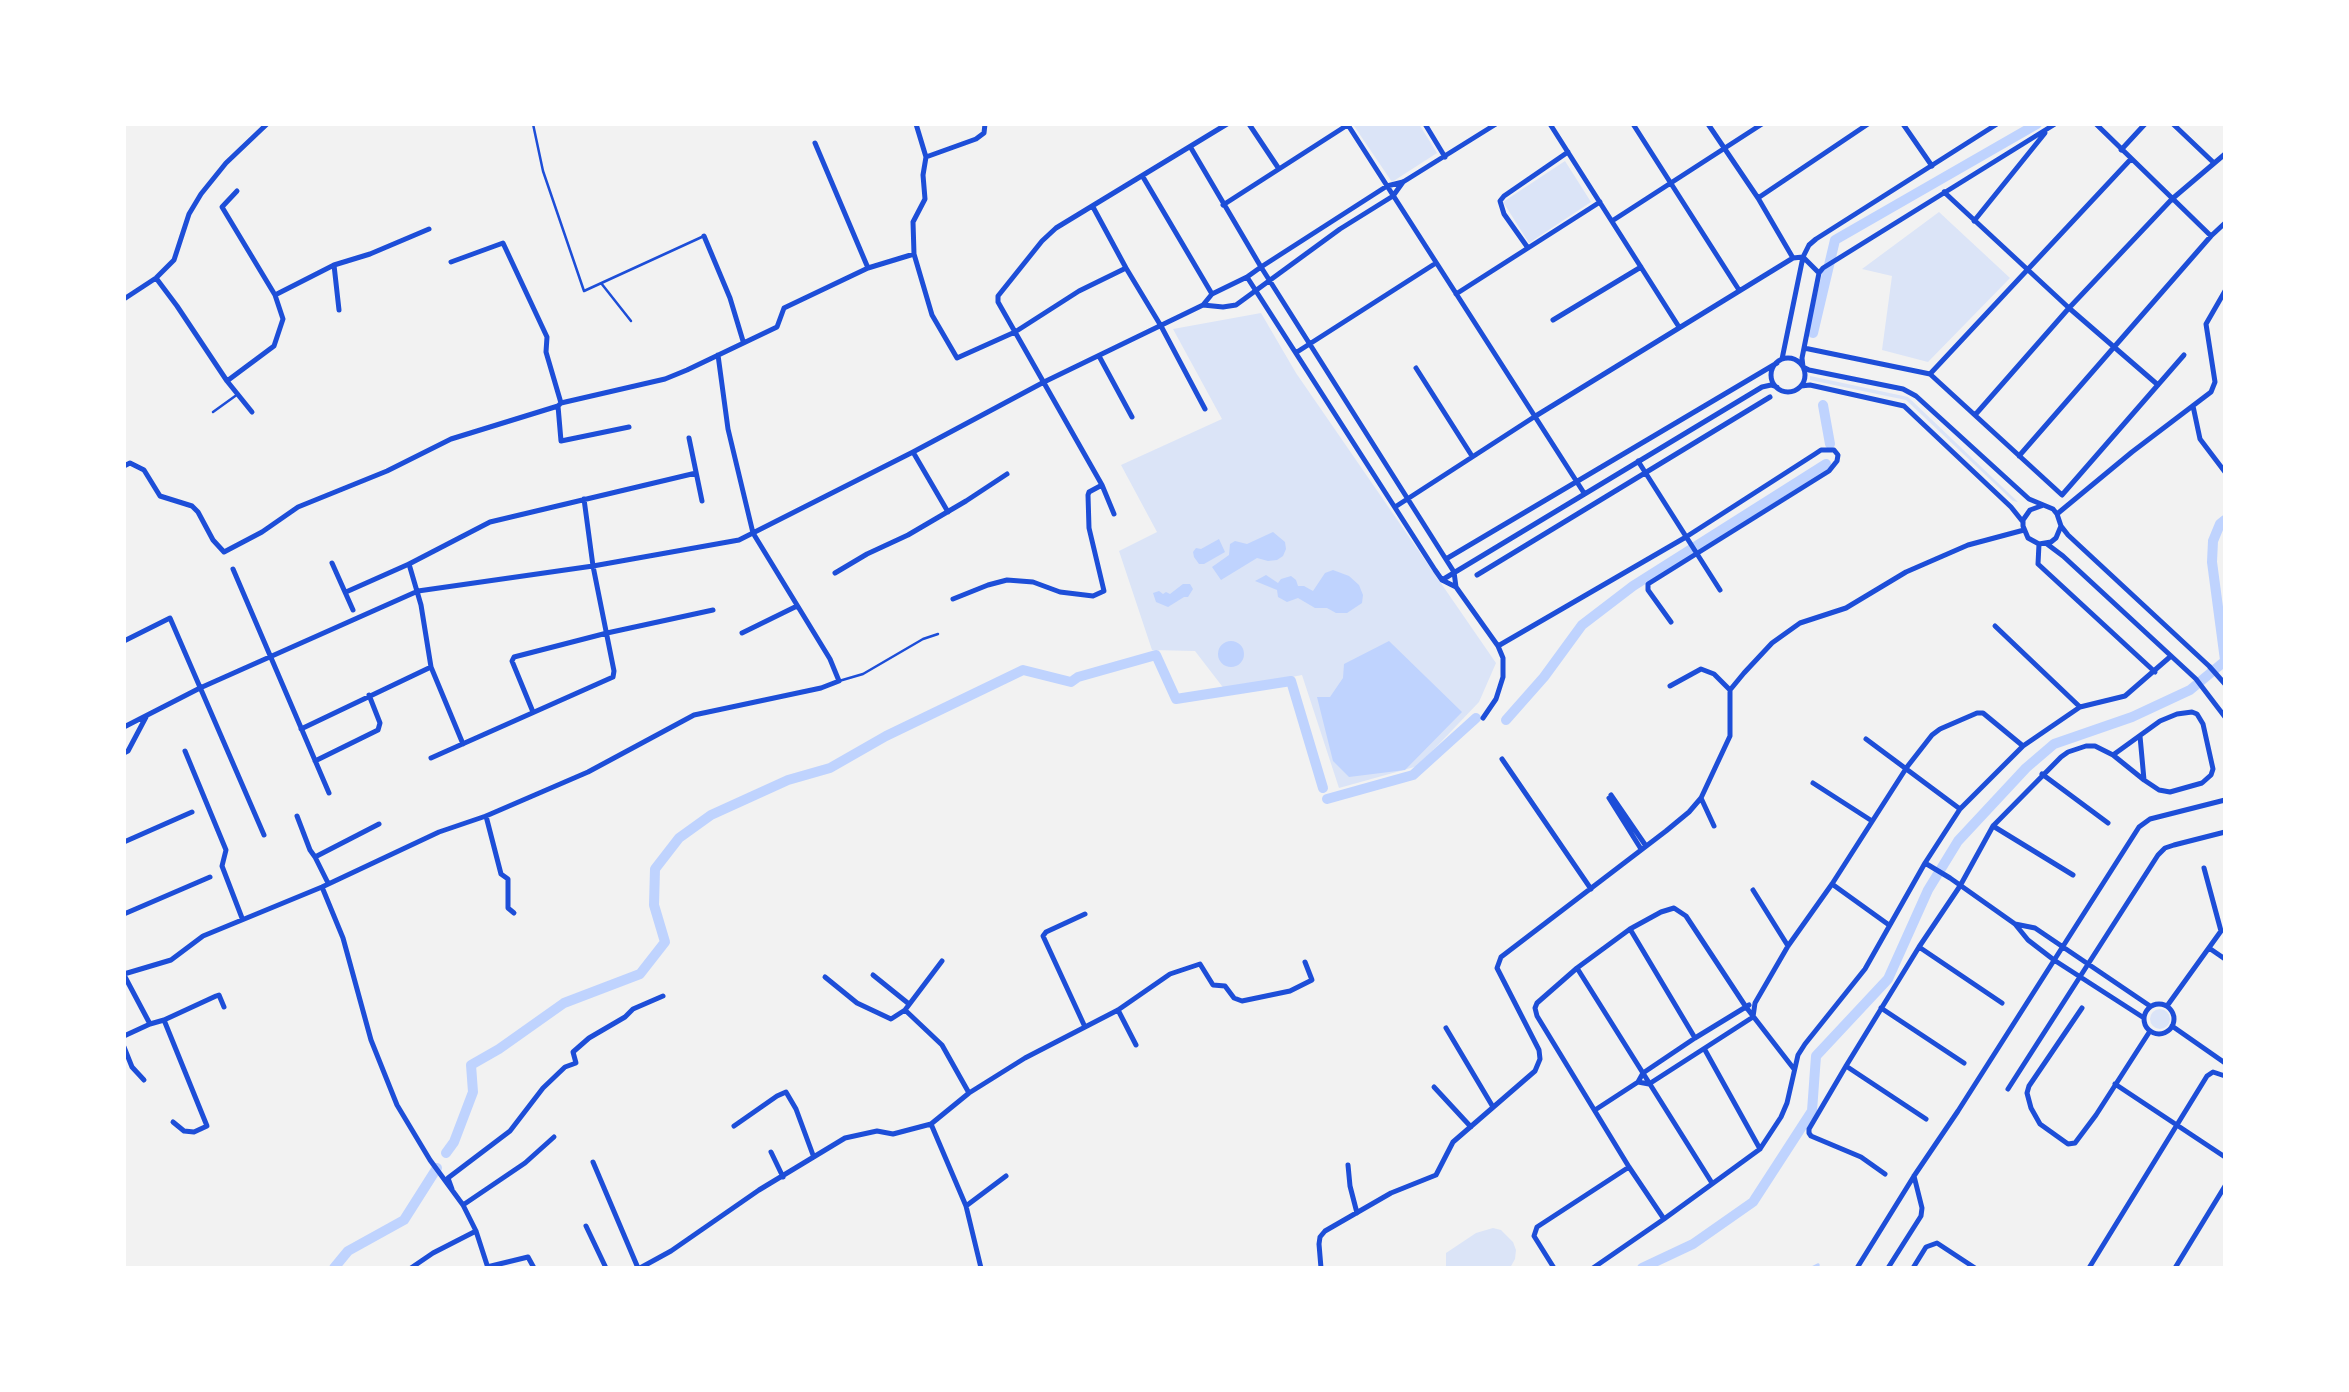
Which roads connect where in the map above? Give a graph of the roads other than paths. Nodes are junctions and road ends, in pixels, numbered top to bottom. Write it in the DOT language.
graph roads {
  1 [pos="267,124"];
  2 [pos="533,124"];
  3 [pos="916,124"];
  4 [pos="985,124"];
  5 [pos="1227,124"];
  6 [pos="1249,124"];
  7 [pos="1425,124"];
  8 [pos="1496,124"];
  9 [pos="1550,124"];
  10 [pos="1633,124"];
  11 [pos="1709,124"];
  12 [pos="1762,124"];
  13 [pos="1868,124"];
  14 [pos="1903,124"];
  15 [pos="1997,124"];
  16 [pos="2054,124"];
  17 [pos="2096,124"];
  18 [pos="2145,124"];
  19 [pos="2172,124"];
  20 [pos="1349,125"];
  21 [pos="2048,129"];
  22 [pos="815,144"];
  23 [pos="1191,148"];
  24 [pos="1724,149"];
  25 [pos="2121,150"];
  26 [pos="1568,152"];
  27 [pos="2225,154"];
  28 [pos="926,157"];
  29 [pos="1445,157"];
  30 [pos="2130,160"];
  31 [pos="2214,163"];
  32 [pos="1931,166"];
  33 [pos="1279,169"];
  34 [pos="1143,177"];
  35 [pos="1403,182"];
  36 [pos="1670,183"];
  37 [pos="1387,186"];
  38 [pos="237,191"];
  39 [pos="1944,192"];
  40 [pos="1393,195"];
  41 [pos="1758,198"];
  42 [pos="2172,199"];
  43 [pos="1600,202"];
  44 [pos="1223,205"];
  45 [pos="1093,206"];
  46 [pos="1612,221"];
  47 [pos="1974,221"];
  48 [pos="2225,223"];
  49 [pos="429,229"];
  50 [pos="704,236"];
  51 [pos="2211,236"];
  52 [pos="1528,248"];
  53 [pos="914,254"];
  54 [pos="1802,257"];
  55 [pos="1793,258"];
  56 [pos="451,262"];
  57 [pos="1436,262"];
  58 [pos="334,265"];
  59 [pos="1261,267"];
  60 [pos="1641,267"];
  61 [pos="868,268"];
  62 [pos="1126,268"];
  63 [pos="2026,269"];
  64 [pos="1819,273"];
  65 [pos="1247,277"];
  66 [pos="156,278"];
  67 [pos="1270,280"];
  68 [pos="601,283"];
  69 [pos="1739,290"];
  70 [pos="1257,291"];
  71 [pos="2225,291"];
  72 [pos="1212,294"];
  73 [pos="1456,294"];
  74 [pos="275,295"];
  75 [pos="124,299"];
  76 [pos="1203,305"];
  77 [pos="2068,308"];
  78 [pos="339,310"];
  79 [pos="1553,320"];
  80 [pos="631,321"];
  81 [pos="1161,326"];
  82 [pos="1679,327"];
  83 [pos="1015,332"];
  84 [pos="743,341"];
  85 [pos="1310,344"];
  86 [pos="1804,348"];
  87 [pos="2115,349"];
  88 [pos="1297,352"];
  89 [pos="718,355"];
  90 [pos="2183,355"];
  91 [pos="1099,356"];
  92 [pos="1780,361"];
  93 [pos="1803,367"];
  94 [pos="1416,368"];
  95 [pos="1930,374"];
  96 [pos="227,381"];
  97 [pos="1044,383"];
  98 [pos="2158,384"];
  99 [pos="1801,386"];
  100 [pos="1777,387"];
  101 [pos="238,394"];
  102 [pos="1770,397"];
  103 [pos="559,405"];
  104 [pos="2193,406"];
  105 [pos="1205,409"];
  106 [pos="252,411"];
  107 [pos="212,412"];
  108 [pos="1975,415"];
  109 [pos="1534,416"];
  110 [pos="1132,417"];
  111 [pos="629,427"];
  112 [pos="689,438"];
  113 [pos="913,452"];
  114 [pos="1472,456"];
  115 [pos="2019,456"];
  116 [pos="1638,461"];
  117 [pos="124,466"];
  118 [pos="2225,472"];
  119 [pos="696,473"];
  120 [pos="1007,474"];
  121 [pos="1646,474"];
  122 [pos="1576,480"];
  123 [pos="1101,485"];
  124 [pos="1584,493"];
  125 [pos="1407,498"];
  126 [pos="584,499"];
  127 [pos="702,501"];
  128 [pos="2041,506"];
  129 [pos="1395,507"];
  130 [pos="948,512"];
  131 [pos="1114,514"];
  132 [pos="2057,514"];
  133 [pos="2023,522"];
  134 [pos="2061,526"];
  135 [pos="2024,530"];
  136 [pos="752,533"];
  137 [pos="1688,539"];
  138 [pos="2039,544"];
  139 [pos="2046,544"];
  140 [pos="1697,552"];
  141 [pos="1446,559"];
  142 [pos="332,563"];
  143 [pos="409,564"];
  144 [pos="593,566"];
  145 [pos="233,569"];
  146 [pos="1454,572"];
  147 [pos="835,573"];
  148 [pos="1477,575"];
  149 [pos="1442,580"];
  150 [pos="1455,587"];
  151 [pos="1720,590"];
  152 [pos="418,591"];
  153 [pos="346,592"];
  154 [pos="953,599"];
  155 [pos="797,606"];
  156 [pos="354,610"];
  157 [pos="713,610"];
  158 [pos="1671,622"];
  159 [pos="1995,626"];
  160 [pos="607,633"];
  161 [pos="742,633"];
  162 [pos="938,634"];
  163 [pos="124,641"];
  164 [pos="1498,646"];
  165 [pos="2171,656"];
  166 [pos="271,657"];
  167 [pos="431,667"];
  168 [pos="2155,672"];
  169 [pos="839,681"];
  170 [pos="2225,684"];
  171 [pos="1670,686"];
  172 [pos="200,688"];
  173 [pos="1730,690"];
  174 [pos="369,695"];
  175 [pos="2080,707"];
  176 [pos="533,712"];
  177 [pos="146,717"];
  178 [pos="2225,717"];
  179 [pos="1483,718"];
  180 [pos="124,727"];
  181 [pos="301,729"];
  182 [pos="2140,736"];
  183 [pos="1866,739"];
  184 [pos="463,744"];
  185 [pos="2024,746"];
  186 [pos="185,751"];
  187 [pos="124,753"];
  188 [pos="2113,755"];
  189 [pos="431,758"];
  190 [pos="1502,758"];
  191 [pos="315,761"];
  192 [pos="1907,767"];
  193 [pos="2042,774"];
  194 [pos="2144,780"];
  195 [pos="1813,783"];
  196 [pos="329,793"];
  197 [pos="1610,796"];
  198 [pos="1701,798"];
  199 [pos="2225,800"];
  200 [pos="1960,809"];
  201 [pos="192,812"];
  202 [pos="297,816"];
  203 [pos="486,816"];
  204 [pos="1872,821"];
  205 [pos="2108,823"];
  206 [pos="379,824"];
  207 [pos="1714,826"];
  208 [pos="1993,826"];
  209 [pos="2225,832"];
  210 [pos="264,835"];
  211 [pos="124,842"];
  212 [pos="1644,848"];
  213 [pos="315,857"];
  214 [pos="1928,865"];
  215 [pos="2204,868"];
  216 [pos="2073,875"];
  217 [pos="211,877"];
  218 [pos="1832,884"];
  219 [pos="325,885"];
  220 [pos="1960,886"];
  221 [pos="1591,889"];
  222 [pos="1753,890"];
  223 [pos="125,913"];
  224 [pos="514,914"];
  225 [pos="1085,914"];
  226 [pos="242,918"];
  227 [pos="2015,924"];
  228 [pos="1889,925"];
  229 [pos="1630,929"];
  230 [pos="2223,930"];
  231 [pos="1788,946"];
  232 [pos="2063,946"];
  233 [pos="1919,947"];
  234 [pos="2208,948"];
  235 [pos="2225,959"];
  236 [pos="2054,960"];
  237 [pos="942,961"];
  238 [pos="1304,962"];
  239 [pos="2088,962"];
  240 [pos="1577,968"];
  241 [pos="124,975"];
  242 [pos="873,975"];
  243 [pos="825,977"];
  244 [pos="2080,977"];
  245 [pos="663,996"];
  246 [pos="1755,1003"];
  247 [pos="2002,1003"];
  248 [pos="2150,1006"];
  249 [pos="2167,1006"];
  250 [pos="223,1007"];
  251 [pos="907,1007"];
  252 [pos="1746,1007"];
  253 [pos="2082,1007"];
  254 [pos="1881,1008"];
  255 [pos="1118,1010"];
  256 [pos="1753,1017"];
  257 [pos="2144,1018"];
  258 [pos="164,1020"];
  259 [pos="150,1024"];
  260 [pos="2172,1026"];
  261 [pos="1085,1027"];
  262 [pos="1446,1028"];
  263 [pos="2150,1031"];
  264 [pos="124,1036"];
  265 [pos="1695,1038"];
  266 [pos="1136,1045"];
  267 [pos="124,1047"];
  268 [pos="1704,1050"];
  269 [pos="1964,1063"];
  270 [pos="2225,1063"];
  271 [pos="1846,1066"];
  272 [pos="1794,1069"];
  273 [pos="1643,1073"];
  274 [pos="2225,1076"];
  275 [pos="144,1080"];
  276 [pos="1639,1082"];
  277 [pos="1649,1084"];
  278 [pos="2115,1084"];
  279 [pos="1434,1087"];
  280 [pos="2008,1089"];
  281 [pos="968,1093"];
  282 [pos="1493,1107"];
  283 [pos="1595,1110"];
  284 [pos="1926,1119"];
  285 [pos="173,1122"];
  286 [pos="931,1124"];
  287 [pos="2177,1124"];
  288 [pos="734,1126"];
  289 [pos="1471,1126"];
  290 [pos="554,1137"];
  291 [pos="1760,1149"];
  292 [pos="771,1152"];
  293 [pos="813,1155"];
  294 [pos="2225,1157"];
  295 [pos="593,1162"];
  296 [pos="1348,1165"];
  297 [pos="1629,1167"];
  298 [pos="1885,1174"];
  299 [pos="1006,1176"];
  300 [pos="1914,1176"];
  301 [pos="783,1177"];
  302 [pos="1712,1183"];
  303 [pos="2225,1186"];
  304 [pos="455,1195"];
  305 [pos="463,1205"];
  306 [pos="966,1206"];
  307 [pos="1357,1213"];
  308 [pos="1664,1219"];
  309 [pos="586,1226"];
  310 [pos="476,1231"];
  311 [pos="487,1267"];
  312 [pos="411,1268"];
  313 [pos="534,1268"];
  314 [pos="606,1268"];
  315 [pos="639,1268"];
  316 [pos="981,1268"];
  317 [pos="1321,1268"];
  318 [pos="1554,1268"];
  319 [pos="1593,1268"];
  320 [pos="1857,1268"];
  321 [pos="1888,1268"];
  322 [pos="1913,1268"];
  323 [pos="1975,1268"];
  324 [pos="2089,1268"];
  325 [pos="2175,1268"];
  1 -- 66 [label="street"];
  2 -- 68 [label="lane"];
  3 -- 28 [label="street"];
  4 -- 28 [label="street"];
  5 -- 23 [label="street"];
  6 -- 33 [label="street"];
  7 -- 29 [label="street"];
  8 -- 29 [label="street"];
  9 -- 26 [label="street"];
  10 -- 36 [label="street"];
  11 -- 24 [label="street"];
  12 -- 24 [label="street"];
  13 -- 41 [label="street"];
  14 -- 32 [label="street"];
  15 -- 32 [label="street"];
  16 -- 21 [label="street"];
  17 -- 25 [label="street"];
  18 -- 25 [label="street"];
  19 -- 31 [label="street"];
  20 -- 33 [label="street"];
  20 -- 37 [label="street"];
  21 -- 39 [label="street"];
  21 -- 47 [label="street"];
  22 -- 61 [label="street"];
  23 -- 34 [label="street"];
  23 -- 44 [label="street"];
  24 -- 36 [label="street"];
  24 -- 41 [label="street"];
  25 -- 30 [label="street"];
  26 -- 43 [label="street"];
  26 -- 52 [label="street"];
  27 -- 31 [label="street"];
  28 -- 53 [label="street"];
  29 -- 35 [label="street"];
  30 -- 42 [label="street"];
  30 -- 63 [label="street"];
  31 -- 42 [label="street"];
  32 -- 54 [label="street"];
  33 -- 44 [label="street"];
  34 -- 45 [label="street"];
  34 -- 72 [label="street"];
  35 -- 37 [label="street"];
  35 -- 40 [label="street"];
  36 -- 46 [label="street"];
  36 -- 69 [label="street"];
  37 -- 40 [label="street"];
  37 -- 59 [label="street"];
  38 -- 74 [label="street"];
  39 -- 47 [label="street"];
  39 -- 64 [label="street"];
  40 -- 57 [label="street"];
  40 -- 67 [label="street"];
  41 -- 55 [label="street"];
  42 -- 51 [label="street"];
  42 -- 77 [label="street"];
  43 -- 46 [label="street"];
  43 -- 52 [label="street"];
  44 -- 59 [label="street"];
  45 -- 62 [label="street"];
  45 -- 83 [label="street"];
  46 -- 60 [label="street"];
  47 -- 63 [label="street"];
  48 -- 51 [label="street"];
  49 -- 58 [label="street"];
  50 -- 68 [label="lane"];
  50 -- 84 [label="street"];
  51 -- 87 [label="street"];
  52 -- 73 [label="street"];
  53 -- 61 [label="street"];
  53 -- 83 [label="street"];
  54 -- 55 [label="street"];
  54 -- 64 [label="street"];
  54 -- 92 [label="street"];
  55 -- 69 [label="street"];
  56 -- 103 [label="street"];
  57 -- 73 [label="street"];
  57 -- 85 [label="street"];
  58 -- 74 [label="street"];
  58 -- 78 [label="street"];
  59 -- 65 [label="street"];
  59 -- 67 [label="street"];
  60 -- 79 [label="street"];
  60 -- 82 [label="street"];
  61 -- 84 [label="street"];
  62 -- 81 [label="street"];
  62 -- 83 [label="street"];
  63 -- 77 [label="street"];
  63 -- 95 [label="street"];
  64 -- 86 [label="street"];
  65 -- 70 [label="street"];
  65 -- 72 [label="street"];
  66 -- 75 [label="street"];
  66 -- 96 [label="street"];
  67 -- 70 [label="street"];
  67 -- 85 [label="street"];
  68 -- 80 [label="lane"];
  69 -- 82 [label="street"];
  70 -- 76 [label="street"];
  70 -- 88 [label="street"];
  71 -- 104 [label="street"];
  72 -- 76 [label="street"];
  73 -- 109 [label="street"];
  74 -- 96 [label="street"];
  76 -- 81 [label="street"];
  77 -- 87 [label="street"];
  77 -- 108 [label="street"];
  81 -- 91 [label="street"];
  81 -- 105 [label="street"];
  82 -- 109 [label="street"];
  83 -- 97 [label="street"];
  84 -- 89 [label="street"];
  85 -- 88 [label="street"];
  85 -- 125 [label="street"];
  86 -- 93 [label="street"];
  86 -- 95 [label="street"];
  87 -- 98 [label="street"];
  87 -- 115 [label="street"];
  88 -- 129 [label="street"];
  89 -- 103 [label="street"];
  89 -- 136 [label="street"];
  90 -- 98 [label="street"];
  91 -- 97 [label="street"];
  91 -- 110 [label="street"];
  92 -- 93 [label="street"];
  92 -- 100 [label="street"];
  92 -- 122 [label="street"];
  93 -- 99 [label="street"];
  93 -- 128 [label="street"];
  94 -- 114 [label="street"];
  95 -- 108 [label="street"];
  96 -- 101 [label="street"];
  97 -- 113 [label="street"];
  97 -- 123 [label="street"];
  98 -- 115 [label="street"];
  99 -- 100 [label="street"];
  99 -- 133 [label="street"];
  100 -- 116 [label="street"];
  101 -- 106 [label="street"];
  101 -- 107 [label="lane"];
  102 -- 121 [label="street"];
  103 -- 111 [label="street"];
  103 -- 117 [label="street"];
  104 -- 118 [label="street"];
  104 -- 132 [label="street"];
  108 -- 115 [label="street"];
  109 -- 114 [label="street"];
  109 -- 122 [label="street"];
  112 -- 119 [label="street"];
  113 -- 130 [label="street"];
  113 -- 136 [label="street"];
  114 -- 125 [label="street"];
  116 -- 121 [label="street"];
  116 -- 124 [label="street"];
  119 -- 126 [label="street"];
  119 -- 127 [label="street"];
  120 -- 130 [label="street"];
  121 -- 137 [label="street"];
  121 -- 148 [label="street"];
  122 -- 124 [label="street"];
  122 -- 141 [label="street"];
  123 -- 131 [label="street"];
  123 -- 154 [label="street"];
  124 -- 146 [label="street"];
  125 -- 129 [label="street"];
  125 -- 141 [label="street"];
  126 -- 143 [label="street"];
  126 -- 144 [label="street"];
  128 -- 132 [label="street"];
  128 -- 133 [label="street"];
  129 -- 149 [label="street"];
  130 -- 147 [label="street"];
  132 -- 134 [label="street"];
  133 -- 135 [label="street"];
  134 -- 139 [label="street"];
  134 -- 170 [label="street"];
  135 -- 138 [label="street"];
  135 -- 173 [label="street"];
  136 -- 144 [label="street"];
  136 -- 155 [label="street"];
  137 -- 140 [label="street"];
  137 -- 140 [label="street"];
  137 -- 164 [label="street"];
  138 -- 139 [label="street"];
  138 -- 168 [label="street"];
  139 -- 165 [label="street"];
  140 -- 151 [label="street"];
  140 -- 158 [label="street"];
  141 -- 146 [label="street"];
  142 -- 153 [label="street"];
  143 -- 152 [label="street"];
  143 -- 153 [label="street"];
  144 -- 152 [label="street"];
  144 -- 160 [label="street"];
  145 -- 166 [label="street"];
  146 -- 149 [label="street"];
  146 -- 150 [label="street"];
  149 -- 150 [label="street"];
  150 -- 164 [label="street"];
  152 -- 166 [label="street"];
  152 -- 167 [label="street"];
  153 -- 156 [label="street"];
  155 -- 161 [label="street"];
  155 -- 169 [label="street"];
  157 -- 160 [label="street"];
  159 -- 175 [label="street"];
  160 -- 176 [label="street"];
  160 -- 176 [label="street"];
  162 -- 169 [label="lane"];
  163 -- 172 [label="street"];
  164 -- 179 [label="street"];
  165 -- 168 [label="street"];
  165 -- 178 [label="street"];
  166 -- 172 [label="street"];
  166 -- 181 [label="street"];
  167 -- 174 [label="street"];
  167 -- 184 [label="street"];
  168 -- 175 [label="street"];
  169 -- 203 [label="street"];
  171 -- 173 [label="street"];
  172 -- 177 [label="street"];
  172 -- 210 [label="street"];
  173 -- 198 [label="street"];
  174 -- 181 [label="street"];
  174 -- 191 [label="street"];
  175 -- 185 [label="street"];
  176 -- 184 [label="street"];
  177 -- 180 [label="street"];
  177 -- 187 [label="street"];
  181 -- 191 [label="street"];
  182 -- 188 [label="street"];
  182 -- 194 [label="street"];
  182 -- 194 [label="street"];
  183 -- 192 [label="street"];
  184 -- 189 [label="street"];
  185 -- 192 [label="street"];
  185 -- 200 [label="street"];
  186 -- 226 [label="street"];
  188 -- 193 [label="street"];
  188 -- 194 [label="street"];
  190 -- 221 [label="street"];
  191 -- 196 [label="street"];
  192 -- 200 [label="street"];
  192 -- 204 [label="street"];
  193 -- 205 [label="street"];
  193 -- 208 [label="street"];
  195 -- 204 [label="street"];
  197 -- 212 [label="street"];
  198 -- 207 [label="street"];
  198 -- 212 [label="street"];
  199 -- 232 [label="street"];
  200 -- 214 [label="street"];
  201 -- 211 [label="street"];
  202 -- 213 [label="street"];
  203 -- 219 [label="street"];
  203 -- 224 [label="street"];
  204 -- 218 [label="street"];
  206 -- 213 [label="street"];
  208 -- 216 [label="street"];
  208 -- 220 [label="street"];
  209 -- 239 [label="street"];
  212 -- 221 [label="street"];
  213 -- 219 [label="street"];
  214 -- 220 [label="street"];
  214 -- 228 [label="street"];
  215 -- 230 [label="street"];
  217 -- 223 [label="street"];
  218 -- 228 [label="street"];
  218 -- 231 [label="street"];
  219 -- 226 [label="street"];
  219 -- 304 [label="street"];
  220 -- 227 [label="street"];
  220 -- 233 [label="street"];
  221 -- 282 [label="street"];
  222 -- 231 [label="street"];
  225 -- 261 [label="street"];
  226 -- 241 [label="street"];
  227 -- 232 [label="street"];
  227 -- 236 [label="street"];
  228 -- 272 [label="street"];
  229 -- 240 [label="street"];
  229 -- 252 [label="street"];
  229 -- 265 [label="street"];
  230 -- 234 [label="street"];
  231 -- 246 [label="street"];
  232 -- 236 [label="street"];
  232 -- 239 [label="street"];
  233 -- 247 [label="street"];
  233 -- 254 [label="street"];
  234 -- 235 [label="street"];
  234 -- 249 [label="street"];
  236 -- 244 [label="street"];
  236 -- 300 [label="street"];
  237 -- 251 [label="street"];
  238 -- 255 [label="street"];
  239 -- 244 [label="street"];
  239 -- 248 [label="street"];
  240 -- 273 [label="street"];
  240 -- 283 [label="street"];
  241 -- 259 [label="street"];
  242 -- 251 [label="street"];
  243 -- 251 [label="street"];
  244 -- 257 [label="street"];
  244 -- 280 [label="street"];
  245 -- 304 [label="street"];
  246 -- 252 [label="street"];
  246 -- 256 [label="street"];
  248 -- 249 [label="street"];
  248 -- 257 [label="street"];
  249 -- 260 [label="street"];
  250 -- 258 [label="street"];
  251 -- 281 [label="street"];
  252 -- 256 [label="street"];
  252 -- 265 [label="street"];
  253 -- 278 [label="street"];
  254 -- 269 [label="street"];
  254 -- 271 [label="street"];
  255 -- 261 [label="street"];
  255 -- 266 [label="street"];
  256 -- 268 [label="street"];
  256 -- 272 [label="street"];
  257 -- 263 [label="street"];
  258 -- 259 [label="street"];
  258 -- 285 [label="street"];
  259 -- 264 [label="street"];
  260 -- 263 [label="street"];
  260 -- 270 [label="street"];
  261 -- 281 [label="street"];
  262 -- 282 [label="street"];
  263 -- 278 [label="street"];
  265 -- 273 [label="street"];
  267 -- 275 [label="street"];
  268 -- 277 [label="street"];
  268 -- 291 [label="street"];
  271 -- 284 [label="street"];
  271 -- 298 [label="street"];
  272 -- 291 [label="street"];
  273 -- 276 [label="street"];
  273 -- 277 [label="street"];
  274 -- 287 [label="street"];
  276 -- 277 [label="street"];
  276 -- 283 [label="street"];
  277 -- 302 [label="street"];
  278 -- 287 [label="street"];
  279 -- 289 [label="street"];
  281 -- 286 [label="street"];
  282 -- 289 [label="street"];
  283 -- 297 [label="street"];
  286 -- 293 [label="street"];
  286 -- 306 [label="street"];
  287 -- 294 [label="street"];
  287 -- 324 [label="street"];
  288 -- 293 [label="street"];
  289 -- 307 [label="street"];
  290 -- 305 [label="street"];
  291 -- 302 [label="street"];
  292 -- 301 [label="street"];
  293 -- 301 [label="street"];
  295 -- 315 [label="street"];
  296 -- 307 [label="street"];
  297 -- 308 [label="street"];
  297 -- 318 [label="street"];
  299 -- 306 [label="street"];
  300 -- 320 [label="street"];
  300 -- 321 [label="street"];
  301 -- 315 [label="street"];
  302 -- 308 [label="street"];
  303 -- 325 [label="street"];
  304 -- 305 [label="street"];
  305 -- 310 [label="street"];
  306 -- 316 [label="street"];
  307 -- 317 [label="street"];
  308 -- 319 [label="street"];
  309 -- 314 [label="street"];
  310 -- 311 [label="street"];
  310 -- 312 [label="street"];
  311 -- 313 [label="street"];
  322 -- 323 [label="street"];
}
